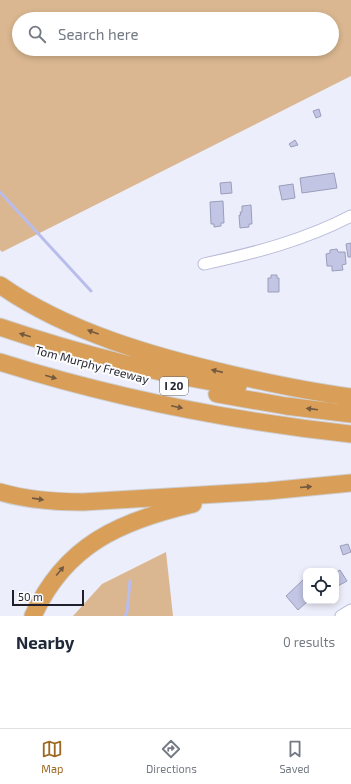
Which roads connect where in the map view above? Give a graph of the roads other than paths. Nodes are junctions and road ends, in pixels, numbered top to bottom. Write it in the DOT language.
graph roads {
  1 [pos="351,216"];
  2 [pos="204,264"];
  3 [pos="0,285"];
  4 [pos="0,328"];
  5 [pos="0,340"];
  6 [pos="0,362"];
  7 [pos="351,398"];
  8 [pos="351,401"];
  9 [pos="351,414"];
  10 [pos="351,434"];
  11 [pos="351,483"];
  12 [pos="268,490"];
  13 [pos="0,492"];
  14 [pos="351,610"];
  15 [pos="33,616"];
  16 [pos="341,616"];
  1 -- 2 [label="street"];
  7 -- 3 [label="highway, one-way"];
  8 -- 4 [label="highway, one-way"];
  9 -- 5 [label="highway, Tom Murphy Freeway / I 20, one-way"];
  6 -- 10 [label="highway, Tom Murphy Freeway / I 20, one-way"];
  12 -- 11 [label="highway, one-way"];
  13 -- 12 [label="highway, one-way"];
  15 -- 12 [label="highway, one-way"];
  14 -- 16 [label="street"];
}
